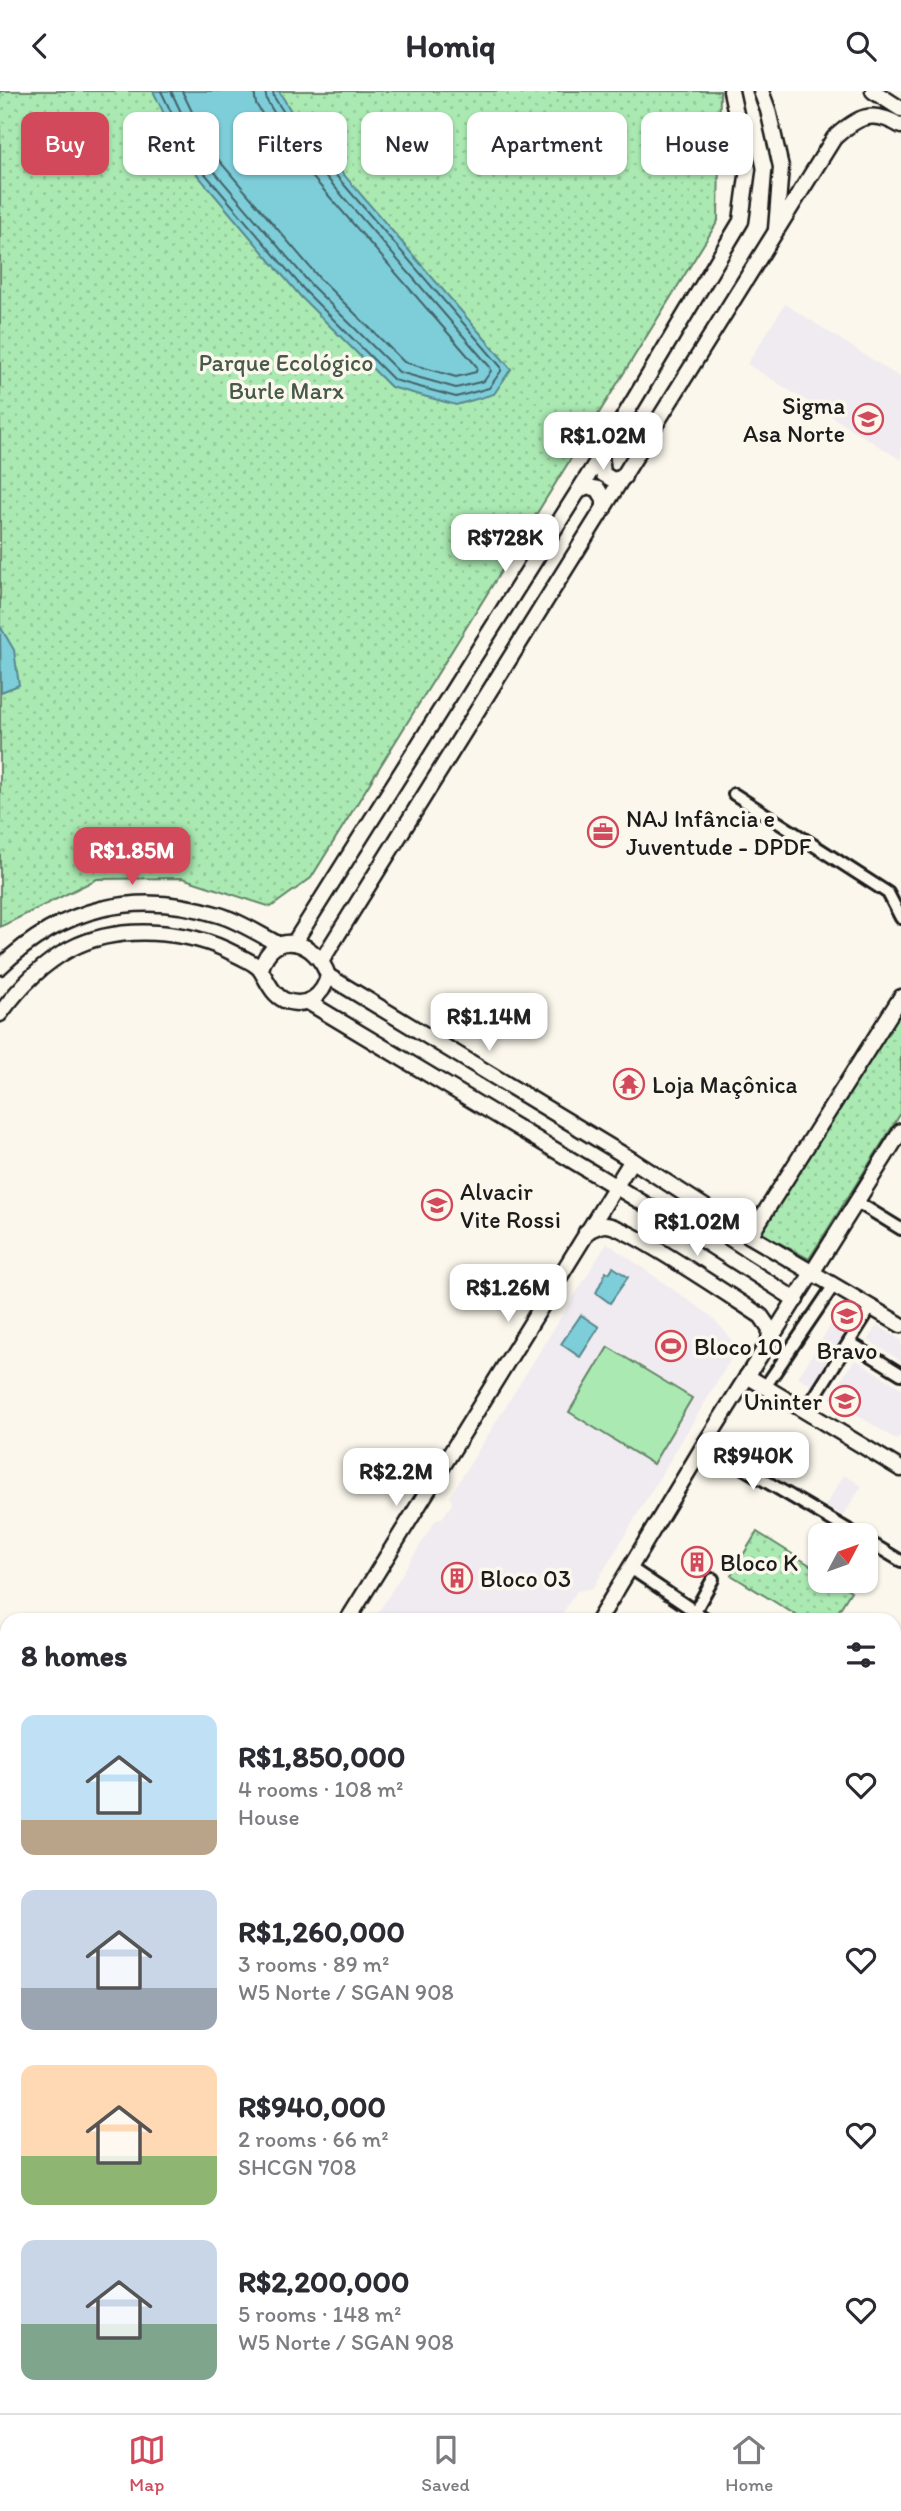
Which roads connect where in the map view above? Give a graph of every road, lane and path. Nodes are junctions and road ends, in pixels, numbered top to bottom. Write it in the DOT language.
graph roads {
  1 [pos="731,91"];
  2 [pos="761,91"];
  3 [pos="873,91"];
  4 [pos="901,110"];
  5 [pos="901,126"];
  6 [pos="776,230"];
  7 [pos="601,455"];
  8 [pos="624,477"];
  9 [pos="575,494"];
  10 [pos="604,508"];
  11 [pos="734,794"];
  12 [pos="901,918"];
  13 [pos="294,943"];
  14 [pos="278,944"];
  15 [pos="322,960"];
  16 [pos="0,967"];
  17 [pos="261,969"];
  18 [pos="328,976"];
  19 [pos="901,997"];
  20 [pos="308,1002"];
  21 [pos="0,1014"];
  22 [pos="901,1131"];
  23 [pos="632,1160"];
  24 [pos="615,1187"];
  25 [pos="857,1202"];
  26 [pos="901,1229"];
  27 [pos="586,1232"];
  28 [pos="750,1237"];
  29 [pos="813,1273"];
  30 [pos="834,1285"];
  31 [pos="796,1300"];
  32 [pos="872,1307"];
  33 [pos="901,1325"];
  34 [pos="849,1342"];
  35 [pos="769,1343"];
  36 [pos="901,1374"];
  37 [pos="747,1376"];
  38 [pos="765,1387"];
  39 [pos="805,1412"];
  40 [pos="704,1445"];
  41 [pos="901,1469"];
  42 [pos="837,1523"];
  43 [pos="878,1547"];
  44 [pos="901,1561"];
  45 [pos="629,1567"];
  46 [pos="713,1579"];
  47 [pos="695,1611"];
  48 [pos="352,1613"];
  49 [pos="602,1613"];
  50 [pos="698,1613"];
  1 -- 7 [label="street"];
  2 -- 6 [label="street"];
  3 -- 4 [label="street"];
  5 -- 6 [label="street"];
  6 -- 8 [label="street"];
  7 -- 8 [label="street"];
  7 -- 9 [label="street"];
  8 -- 10 [label="street"];
  9 -- 10 [label="street"];
  9 -- 13 [label="street"];
  10 -- 15 [label="street"];
  11 -- 12 [label="street"];
  13 -- 14 [label="street"];
  13 -- 15 [label="street"];
  14 -- 16 [label="street"];
  14 -- 17 [label="street"];
  15 -- 18 [label="street"];
  17 -- 20 [label="street"];
  17 -- 21 [label="street"];
  18 -- 20 [label="street"];
  18 -- 23 [label="street"];
  19 -- 28 [label="street"];
  20 -- 24 [label="street"];
  22 -- 25 [label="street"];
  23 -- 24 [label="street"];
  23 -- 28 [label="street"];
  24 -- 27 [label="street"];
  24 -- 31 [label="street"];
  25 -- 26 [label="street"];
  25 -- 29 [label="street"];
  27 -- 35 [label="street"];
  27 -- 48 [label="street"];
  28 -- 29 [label="street"];
  29 -- 30 [label="street"];
  29 -- 31 [label="street"];
  30 -- 32 [label="street"];
  30 -- 38 [label="street"];
  31 -- 35 [label="street"];
  32 -- 33 [label="street"];
  32 -- 34 [label="street"];
  34 -- 36 [label="street"];
  34 -- 39 [label="street"];
  35 -- 37 [label="street"];
  37 -- 38 [label="street"];
  37 -- 40 [label="street"];
  38 -- 39 [label="street"];
  39 -- 41 [label="street"];
  40 -- 42 [label="street"];
  40 -- 45 [label="street"];
  43 -- 44 [label="street"];
  45 -- 47 [label="street"];
  45 -- 49 [label="street"];
  46 -- 47 [label="street"];
  47 -- 50 [label="street"];
}
